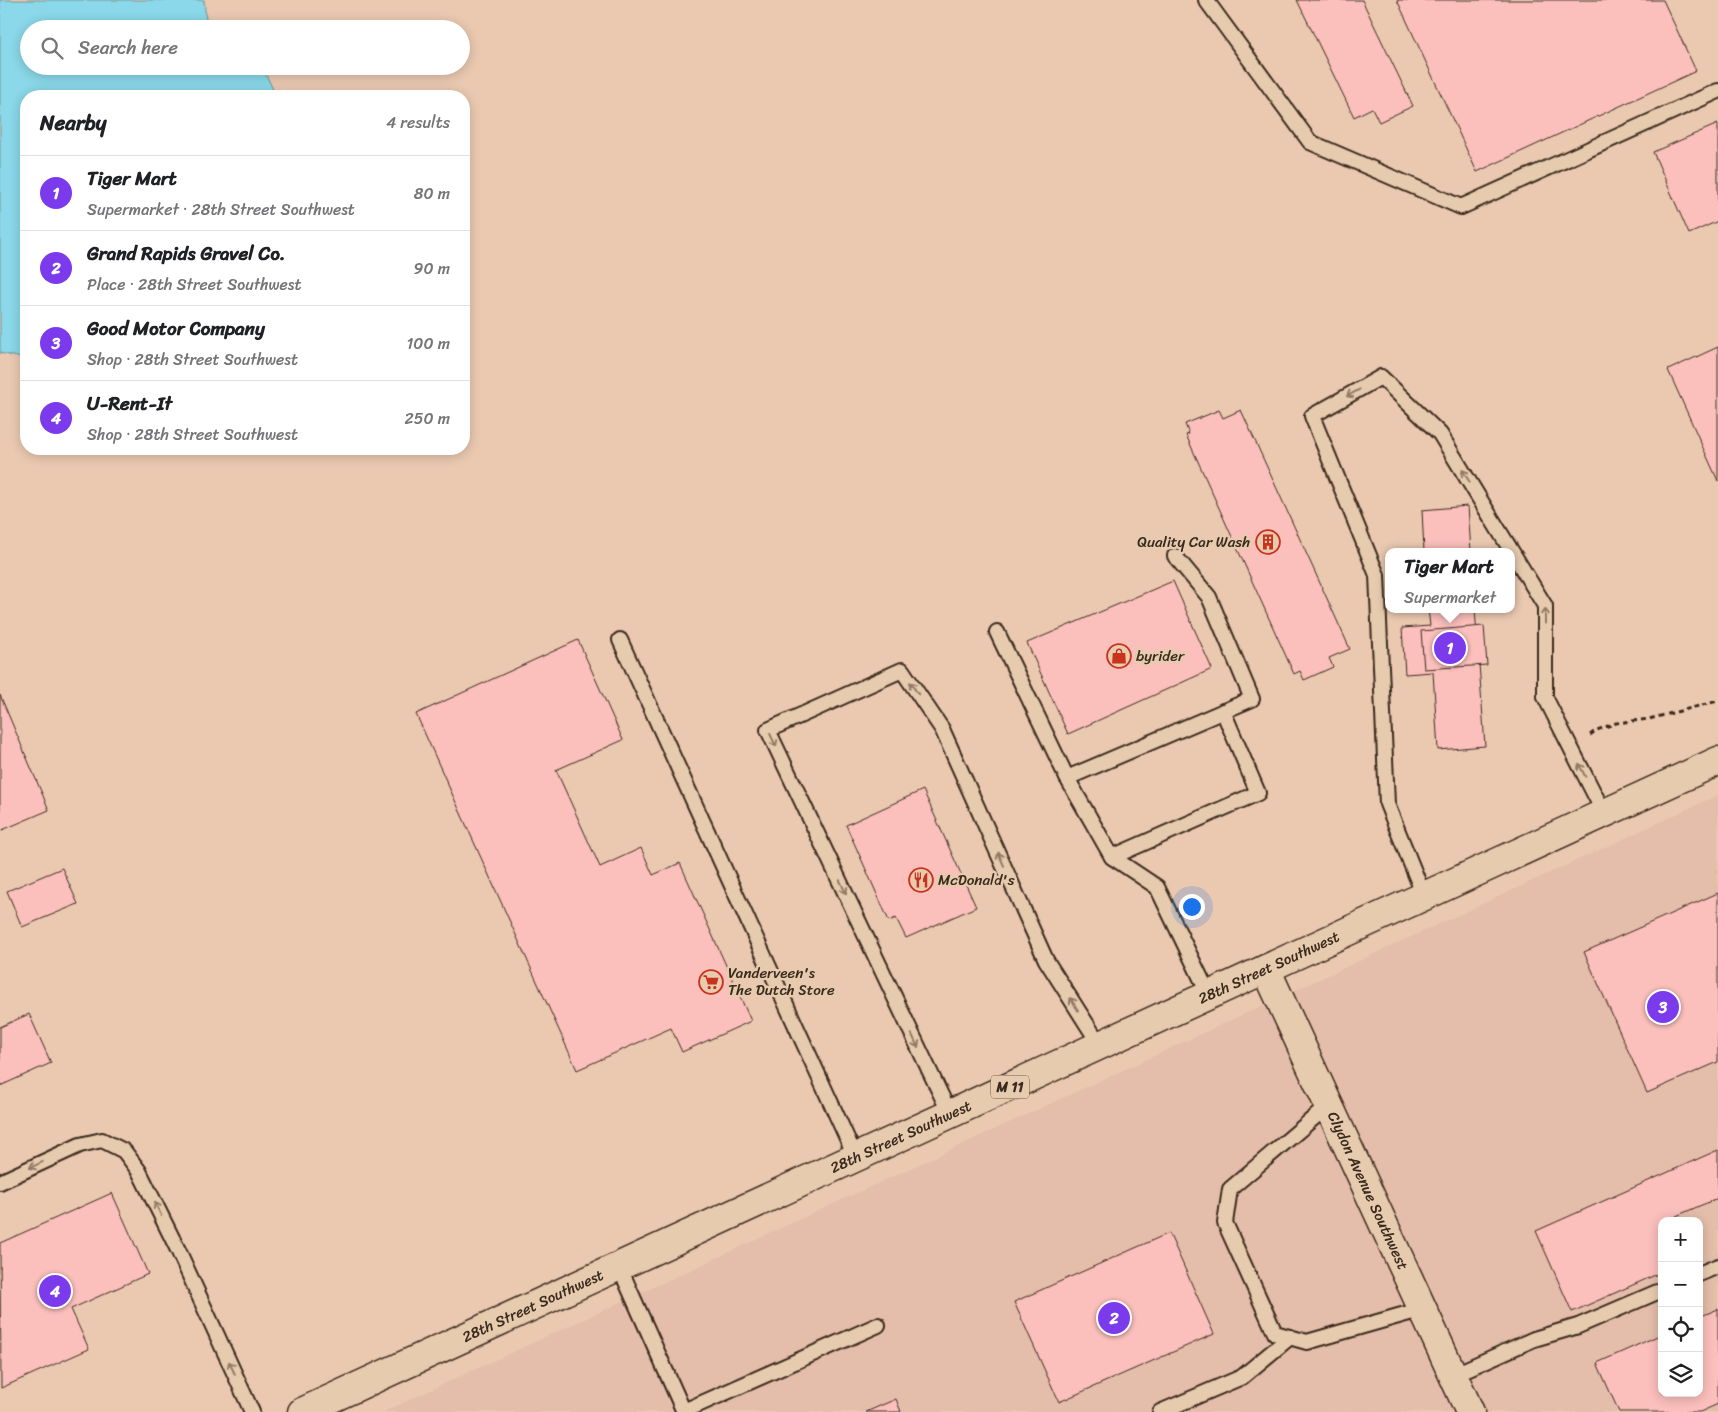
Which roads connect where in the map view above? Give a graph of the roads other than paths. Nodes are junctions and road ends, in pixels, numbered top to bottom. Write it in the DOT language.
graph roads {
  1 [pos="1206,0"];
  2 [pos="1718,91"];
  3 [pos="1510,548"];
  4 [pos="1175,556"];
  5 [pos="1515,557"];
  6 [pos="997,632"];
  7 [pos="620,640"];
  8 [pos="1223,711"];
  9 [pos="1718,761"];
  10 [pos="1067,778"];
  11 [pos="1604,813"];
  12 [pos="1112,857"];
  13 [pos="1424,896"];
  14 [pos="1266,969"];
  15 [pos="1209,995"];
  16 [pos="1100,1045"];
  17 [pos="1329,1105"];
  18 [pos="950,1114"];
  19 [pos="856,1158"];
  20 [pos="0,1182"];
  21 [pos="619,1266"];
  22 [pos="1718,1266"];
  23 [pos="1703,1272"];
  24 [pos="1658,1292"];
  25 [pos="1423,1310"];
  26 [pos="878,1325"];
  27 [pos="1290,1337"];
  28 [pos="1453,1375"];
  29 [pos="684,1411"];
  30 [pos="252,1412"];
  31 [pos="302,1412"];
  32 [pos="1160,1412"];
  33 [pos="1470,1412"];
  1 -- 2 [label="lane"];
  3 -- 13 [label="lane, one-way"];
  4 -- 8 [label="lane"];
  11 -- 5 [label="lane, one-way"];
  6 -- 10 [label="lane"];
  7 -- 19 [label="lane"];
  8 -- 10 [label="lane"];
  8 -- 12 [label="lane"];
  9 -- 11 [label="main road, 28th Street Southwest / M 11"];
  10 -- 12 [label="lane"];
  11 -- 13 [label="main road, 28th Street Southwest / M 11"];
  12 -- 15 [label="lane"];
  13 -- 14 [label="main road, 28th Street Southwest / M 11"];
  14 -- 15 [label="main road, 28th Street Southwest / M 11"];
  14 -- 17 [label="main road, Clydon Avenue Southwest"];
  15 -- 16 [label="main road, 28th Street Southwest / M 11"];
  16 -- 18 [label="main road, 28th Street Southwest / M 11"];
  16 -- 18 [label="lane, one-way"];
  17 -- 25 [label="main road, Clydon Avenue Southwest"];
  17 -- 27 [label="lane"];
  18 -- 19 [label="main road, 28th Street Southwest / M 11"];
  19 -- 21 [label="main road, 28th Street Southwest / M 11"];
  30 -- 20 [label="lane, one-way"];
  21 -- 29 [label="lane"];
  21 -- 31 [label="main road, 28th Street Southwest / M 11"];
  22 -- 23 [label="lane"];
  24 -- 28 [label="lane"];
  25 -- 27 [label="lane"];
  25 -- 28 [label="main road, Clydon Avenue Southwest"];
  26 -- 29 [label="lane"];
  27 -- 32 [label="lane"];
  28 -- 33 [label="main road, Clydon Avenue Southwest"];
}
